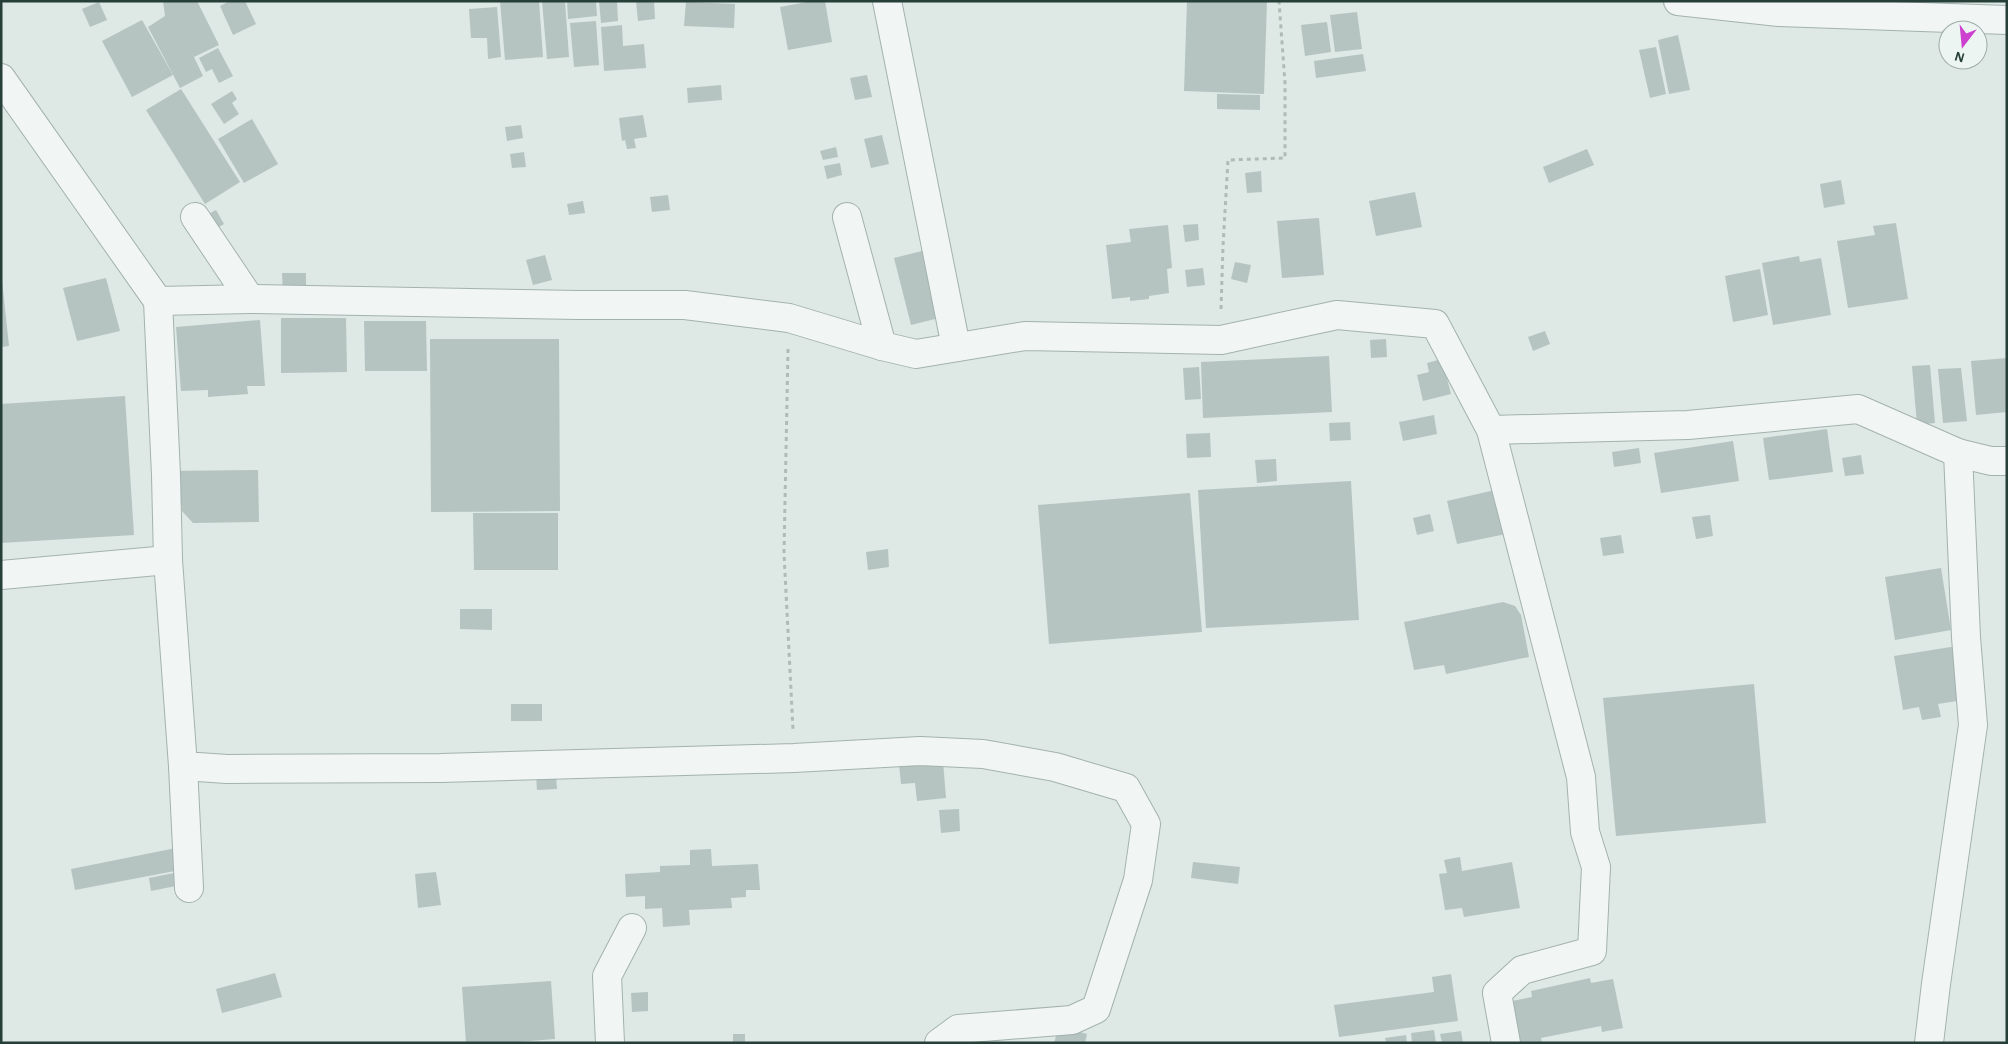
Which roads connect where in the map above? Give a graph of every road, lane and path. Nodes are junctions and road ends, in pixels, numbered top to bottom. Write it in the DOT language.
graph roads {
  1 [pos="888,1"];
  2 [pos="1279,1"];
  3 [pos="1678,1"];
  4 [pos="1778,6"];
  5 [pos="2007,20"];
  6 [pos="1,78"];
  7 [pos="195,217"];
  8 [pos="847,217"];
  9 [pos="250,299"];
  10 [pos="158,300"];
  11 [pos="789,318"];
  12 [pos="1221,340"];
  13 [pos="882,346"];
  14 [pos="956,347"];
  15 [pos="1491,430"];
  16 [pos="1958,453"];
  17 [pos="2007,461"];
  18 [pos="168,560"];
  19 [pos="1,575"];
  20 [pos="794,758"];
  21 [pos="183,766"];
  22 [pos="189,888"];
  23 [pos="632,928"];
  24 [pos="610,1043"];
  25 [pos="939,1043"];
  26 [pos="1506,1043"];
  27 [pos="1930,1043"];
  1 -- 14 [label="street"];
  2 -- 12 [label="path"];
  3 -- 4 [label="street"];
  4 -- 5 [label="street"];
  6 -- 10 [label="street"];
  7 -- 9 [label="street"];
  8 -- 13 [label="street"];
  9 -- 10 [label="street"];
  9 -- 11 [label="street"];
  10 -- 18 [label="street"];
  11 -- 13 [label="street"];
  11 -- 20 [label="path"];
  12 -- 14 [label="street"];
  12 -- 15 [label="street"];
  13 -- 14 [label="street"];
  15 -- 16 [label="street"];
  15 -- 26 [label="street"];
  16 -- 17 [label="street"];
  16 -- 27 [label="street"];
  18 -- 19 [label="street"];
  18 -- 21 [label="street"];
  20 -- 21 [label="street"];
  20 -- 25 [label="street"];
  21 -- 22 [label="street"];
  23 -- 24 [label="street"];
}
